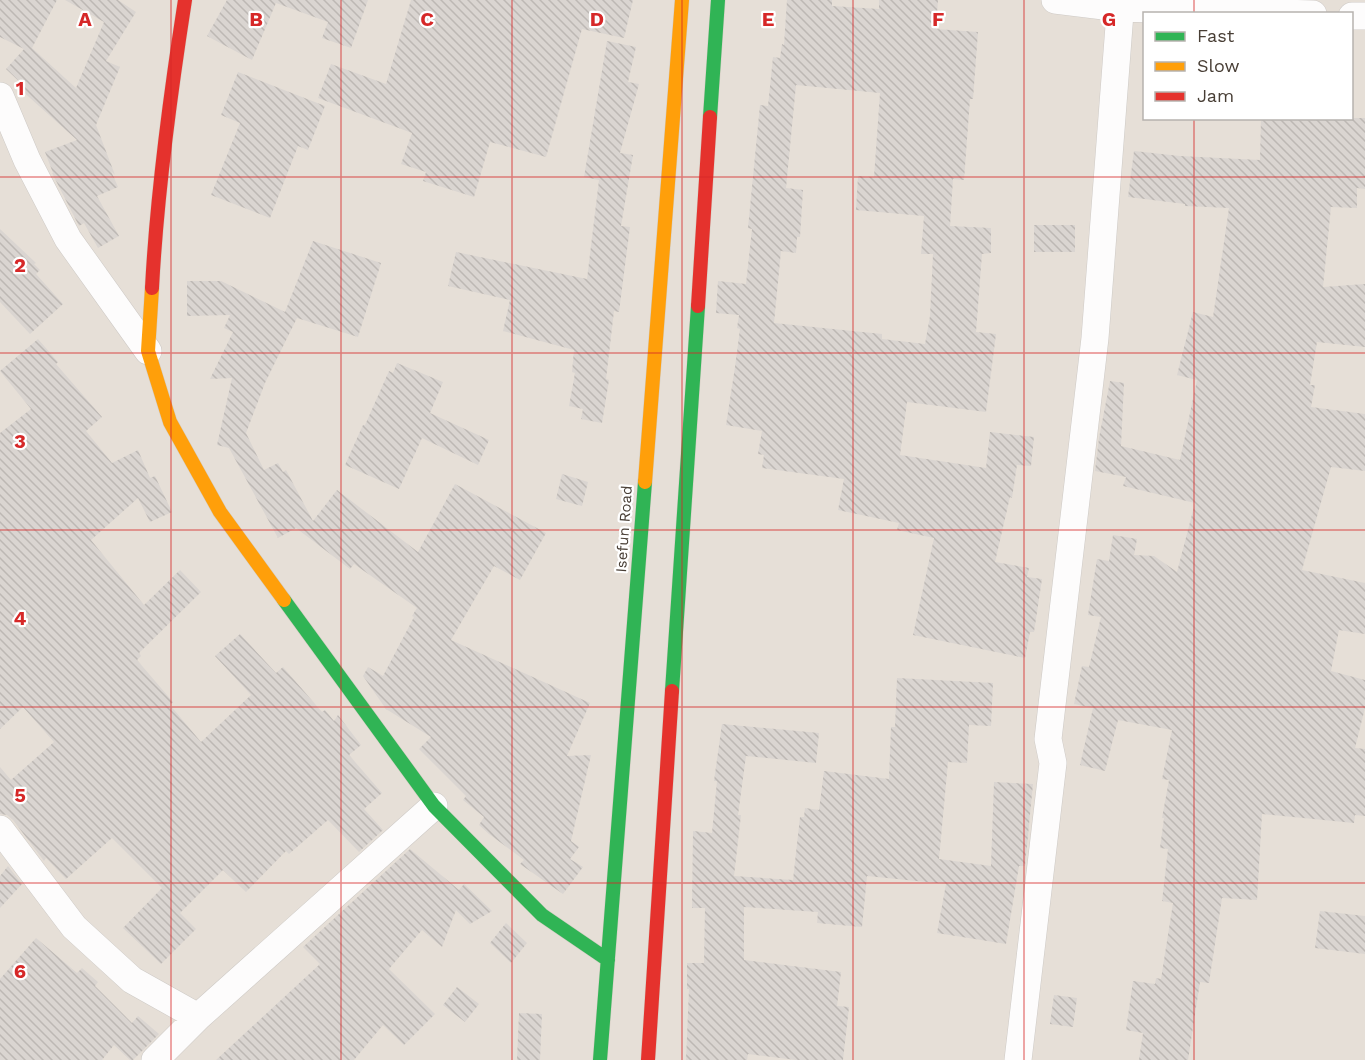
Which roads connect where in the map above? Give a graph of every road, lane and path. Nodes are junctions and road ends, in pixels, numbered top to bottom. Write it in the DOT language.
graph roads {
  1 [pos="185,0"];
  2 [pos="682,0"];
  3 [pos="718,0"];
  4 [pos="1056,0"];
  5 [pos="1120,4"];
  6 [pos="1274,12"];
  7 [pos="0,96"];
  8 [pos="148,351"];
  9 [pos="434,806"];
  10 [pos="0,829"];
  11 [pos="608,960"];
  12 [pos="198,1017"];
  13 [pos="168,1056"];
  14 [pos="600,1060"];
  15 [pos="648,1060"];
  16 [pos="1018,1060"];
  1 -- 8 [label="street"];
  2 -- 11 [label="street, Isefun Road"];
  3 -- 15 [label="street"];
  4 -- 5 [label="street"];
  5 -- 6 [label="street"];
  5 -- 16 [label="street"];
  7 -- 8 [label="street"];
  8 -- 9 [label="street"];
  9 -- 11 [label="street"];
  9 -- 12 [label="street"];
  10 -- 12 [label="street"];
  11 -- 14 [label="street, Isefun Road"];
  12 -- 13 [label="street"];
}
